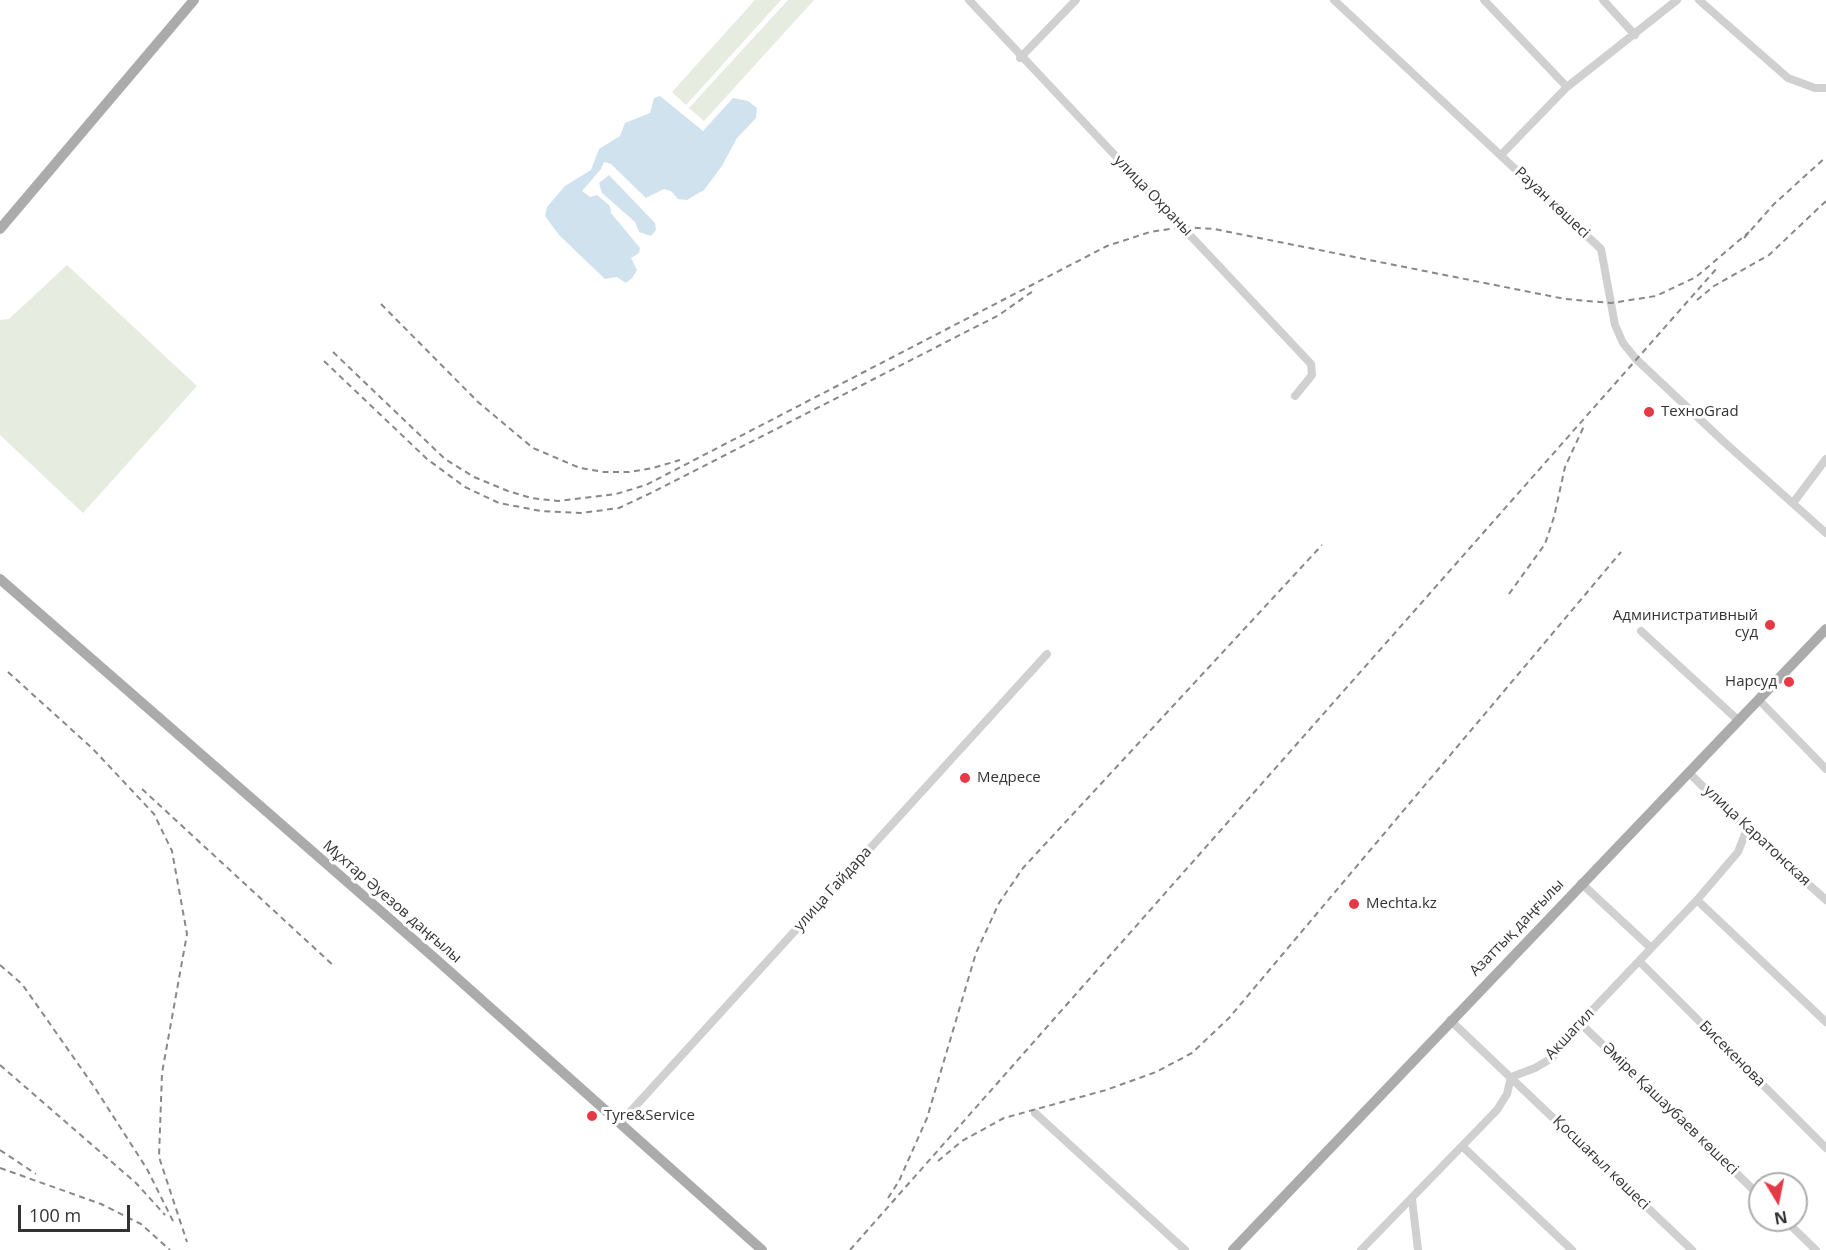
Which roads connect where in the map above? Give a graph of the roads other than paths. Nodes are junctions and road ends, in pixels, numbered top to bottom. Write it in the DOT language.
graph roads {
  1 [pos="194,0"];
  2 [pos="969,0"];
  3 [pos="1076,0"];
  4 [pos="1334,0"];
  5 [pos="1484,0"];
  6 [pos="1603,0"];
  7 [pos="1677,0"];
  8 [pos="1699,0"];
  9 [pos="1635,35"];
  10 [pos="1020,58"];
  11 [pos="1567,87"];
  12 [pos="1826,88"];
  13 [pos="1501,155"];
  14 [pos="0,229"];
  15 [pos="1294,396"];
  16 [pos="1826,459"];
  17 [pos="1793,502"];
  18 [pos="1826,533"];
  19 [pos="0,579"];
  20 [pos="1826,629"];
  21 [pos="1641,631"];
  22 [pos="1047,654"];
  23 [pos="1759,700"];
  24 [pos="1739,721"];
  25 [pos="1826,769"];
  26 [pos="1688,772"];
  27 [pos="1747,829"];
  28 [pos="1581,883"];
  29 [pos="1697,900"];
  30 [pos="1826,900"];
  31 [pos="1651,948"];
  32 [pos="1639,961"];
  33 [pos="1450,1020"];
  34 [pos="1826,1022"];
  35 [pos="1580,1023"];
  36 [pos="1510,1077"];
  37 [pos="1035,1113"];
  38 [pos="620,1123"];
  39 [pos="1463,1147"];
  40 [pos="1826,1148"];
  41 [pos="1748,1184"];
  42 [pos="1412,1199"];
  43 [pos="1797,1232"];
  44 [pos="762,1250"];
  45 [pos="1185,1250"];
  46 [pos="1233,1250"];
  47 [pos="1361,1250"];
  48 [pos="1418,1250"];
  49 [pos="1572,1250"];
  50 [pos="1692,1250"];
  51 [pos="1816,1250"];
  1 -- 14 [label="main road"];
  2 -- 10 [label="street, улица Охраны"];
  3 -- 10 [label="street"];
  4 -- 13 [label="street, Рауан көшесі"];
  5 -- 11 [label="street"];
  6 -- 9 [label="street"];
  7 -- 9 [label="street"];
  8 -- 12 [label="street"];
  9 -- 11 [label="street"];
  10 -- 15 [label="street, улица Охраны"];
  11 -- 13 [label="street"];
  13 -- 17 [label="street, Рауан көшесі"];
  16 -- 17 [label="street"];
  17 -- 18 [label="street, Рауан көшесі"];
  19 -- 38 [label="main road, Мұхтар Әуезов даңғылы"];
  20 -- 23 [label="main road, Азаттық даңғылы"];
  21 -- 24 [label="street"];
  22 -- 38 [label="street, улица Гайдара"];
  23 -- 24 [label="main road, Азаттық даңғылы"];
  23 -- 25 [label="street"];
  24 -- 26 [label="main road, Азаттық даңғылы"];
  26 -- 27 [label="street, улица Каратонская"];
  26 -- 28 [label="main road, Азаттық даңғылы"];
  27 -- 29 [label="street, Акшагил"];
  27 -- 30 [label="street, улица Каратонская"];
  28 -- 31 [label="street"];
  28 -- 33 [label="main road, Азаттық даңғылы"];
  29 -- 31 [label="street, Акшагил"];
  29 -- 34 [label="street"];
  31 -- 32 [label="street, Акшагил"];
  32 -- 35 [label="street, Акшагил"];
  32 -- 40 [label="street, Бисекенова"];
  33 -- 36 [label="street, Қосшағыл көшесі"];
  33 -- 46 [label="main road, Азаттық даңғылы"];
  35 -- 36 [label="street, Акшагил"];
  35 -- 41 [label="street, Әміре Қашаубаев көшесі"];
  36 -- 39 [label="street"];
  36 -- 50 [label="street, Қосшағыл көшесі"];
  37 -- 45 [label="street"];
  38 -- 44 [label="main road, Мұхтар Әуезов даңғылы"];
  39 -- 42 [label="street"];
  39 -- 49 [label="street"];
  42 -- 47 [label="street"];
  42 -- 48 [label="street"];
  43 -- 51 [label="street"];
}
